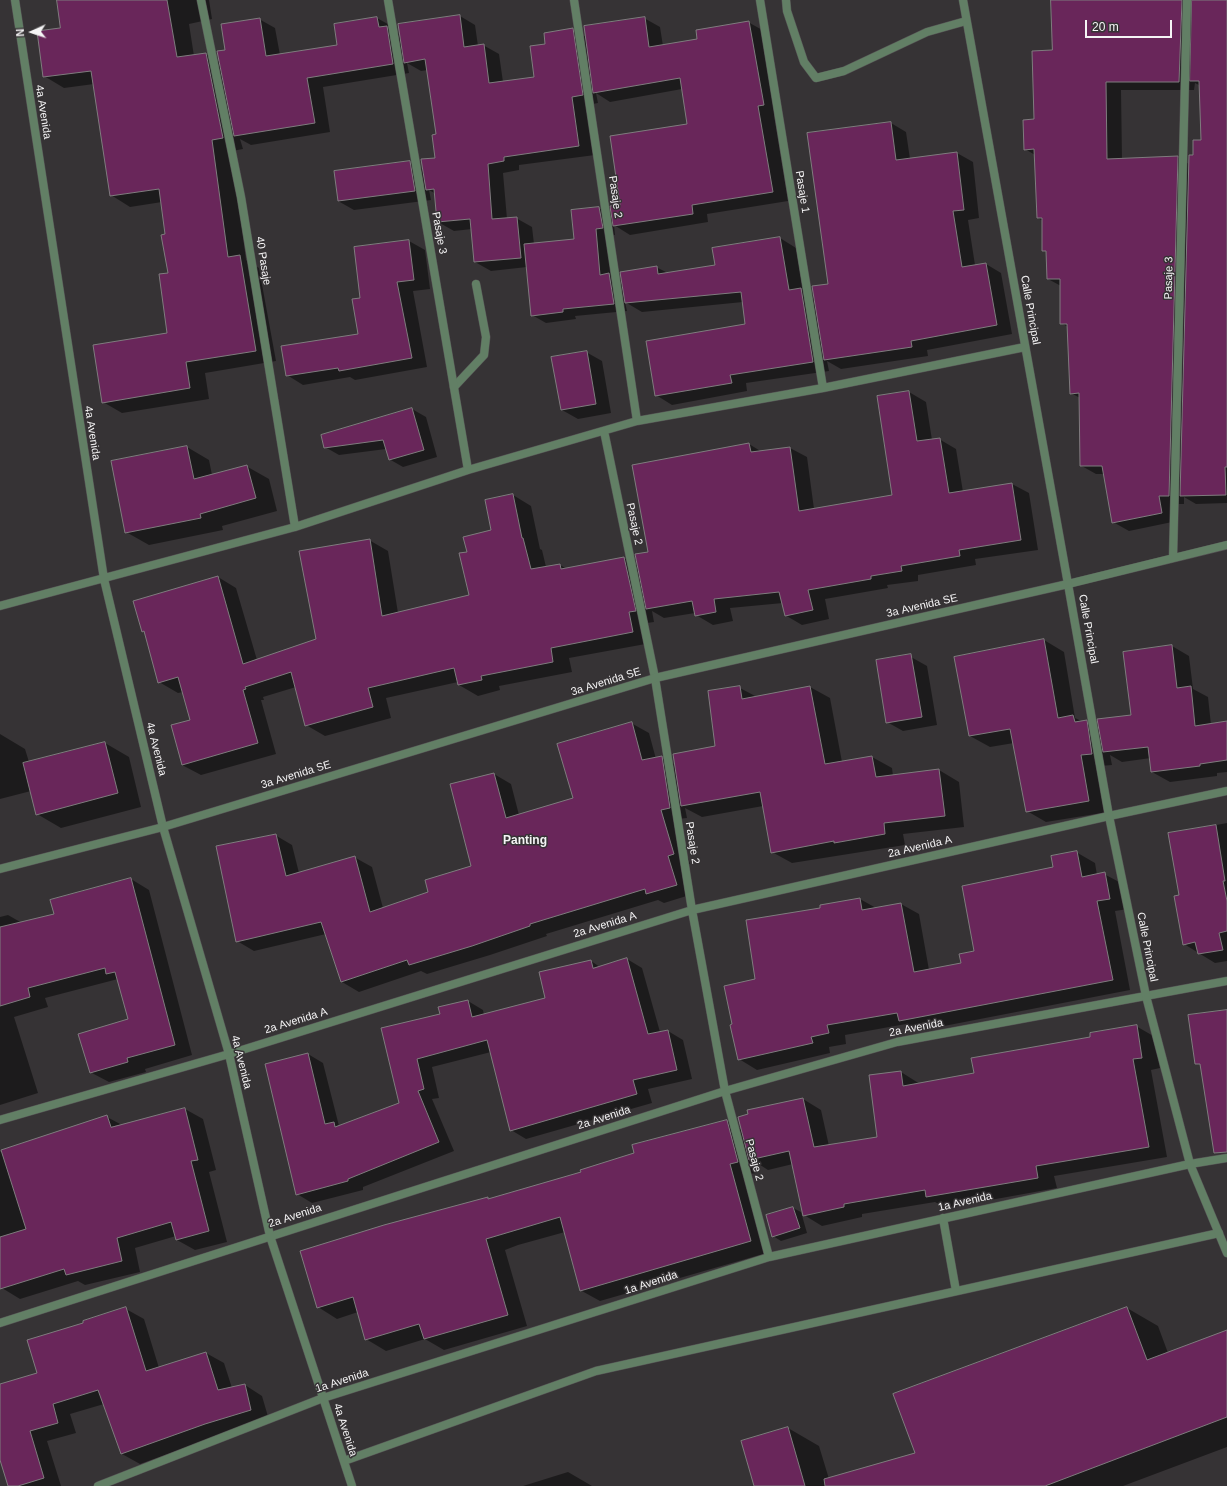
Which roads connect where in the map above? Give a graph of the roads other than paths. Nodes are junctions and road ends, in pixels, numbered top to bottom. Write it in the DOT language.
graph roads {
  1 [pos="15,0"];
  2 [pos="201,0"];
  3 [pos="388,0"];
  4 [pos="574,0"];
  5 [pos="760,0"];
  6 [pos="786,0"];
  7 [pos="963,0"];
  8 [pos="1187,0"];
  9 [pos="966,21"];
  10 [pos="476,284"];
  11 [pos="1025,347"];
  12 [pos="454,387"];
  13 [pos="823,388"];
  14 [pos="637,421"];
  15 [pos="604,431"];
  16 [pos="468,470"];
  17 [pos="295,527"];
  18 [pos="1227,545"];
  19 [pos="1173,558"];
  20 [pos="104,579"];
  21 [pos="1068,584"];
  22 [pos="0,606"];
  23 [pos="655,678"];
  24 [pos="1227,791"];
  25 [pos="1109,816"];
  26 [pos="163,827"];
  27 [pos="0,869"];
  28 [pos="692,910"];
  29 [pos="1227,981"];
  30 [pos="1146,996"];
  31 [pos="229,1054"];
  32 [pos="725,1091"];
  33 [pos="0,1120"];
  34 [pos="1227,1158"];
  35 [pos="1190,1164"];
  36 [pos="943,1218"];
  37 [pos="1219,1233"];
  38 [pos="270,1236"];
  39 [pos="1227,1253"];
  40 [pos="769,1257"];
  41 [pos="956,1291"];
  42 [pos="0,1323"];
  43 [pos="323,1398"];
  44 [pos="344,1461"];
  45 [pos="98,1486"];
  46 [pos="352,1486"];
  1 -- 20 [label="street, 4a Avenida"];
  2 -- 17 [label="street, 40 Pasaje"];
  3 -- 12 [label="street, Pasaje 3"];
  4 -- 14 [label="street, Pasaje 2"];
  5 -- 13 [label="street, Pasaje 1"];
  6 -- 9 [label="street"];
  7 -- 9 [label="street, Calle Principal"];
  8 -- 19 [label="street, Pasaje 3"];
  9 -- 11 [label="street, Calle Principal"];
  10 -- 12 [label="street"];
  11 -- 13 [label="street"];
  11 -- 21 [label="street, Calle Principal"];
  12 -- 16 [label="street, Pasaje 3"];
  13 -- 14 [label="street"];
  14 -- 15 [label="street"];
  15 -- 16 [label="street"];
  15 -- 23 [label="street, Pasaje 2"];
  16 -- 17 [label="street"];
  17 -- 20 [label="street"];
  18 -- 19 [label="street, 3a Avenida SE"];
  19 -- 21 [label="street, 3a Avenida SE"];
  20 -- 22 [label="street"];
  20 -- 26 [label="street, 4a Avenida"];
  21 -- 23 [label="street, 3a Avenida SE"];
  21 -- 25 [label="street, Calle Principal"];
  23 -- 26 [label="street, 3a Avenida SE"];
  23 -- 28 [label="street, Pasaje 2"];
  24 -- 25 [label="street, 2a Avenida A"];
  25 -- 28 [label="street, 2a Avenida A"];
  25 -- 30 [label="street, Calle Principal"];
  26 -- 27 [label="street, 3a Avenida SE"];
  26 -- 31 [label="street, 4a Avenida"];
  28 -- 31 [label="street, 2a Avenida A"];
  28 -- 32 [label="street, Pasaje 2"];
  29 -- 30 [label="street, 2a Avenida"];
  30 -- 32 [label="street, 2a Avenida"];
  30 -- 35 [label="street, Calle Principal"];
  31 -- 33 [label="street, 2a Avenida A"];
  31 -- 38 [label="street, 4a Avenida"];
  32 -- 38 [label="street, 2a Avenida"];
  32 -- 40 [label="street, Pasaje 2"];
  34 -- 35 [label="street, 1a Avenida"];
  35 -- 36 [label="street, 1a Avenida"];
  35 -- 37 [label="street, Calle Principal"];
  36 -- 40 [label="street, 1a Avenida"];
  36 -- 41 [label="street"];
  37 -- 39 [label="street, Calle Principal"];
  37 -- 41 [label="street"];
  38 -- 42 [label="street, 2a Avenida"];
  38 -- 43 [label="street, 4a Avenida"];
  40 -- 43 [label="street, 1a Avenida"];
  41 -- 44 [label="street"];
  43 -- 44 [label="street, 4a Avenida"];
  43 -- 45 [label="street, 1a Avenida"];
  44 -- 46 [label="street, 4a Avenida"];
}
